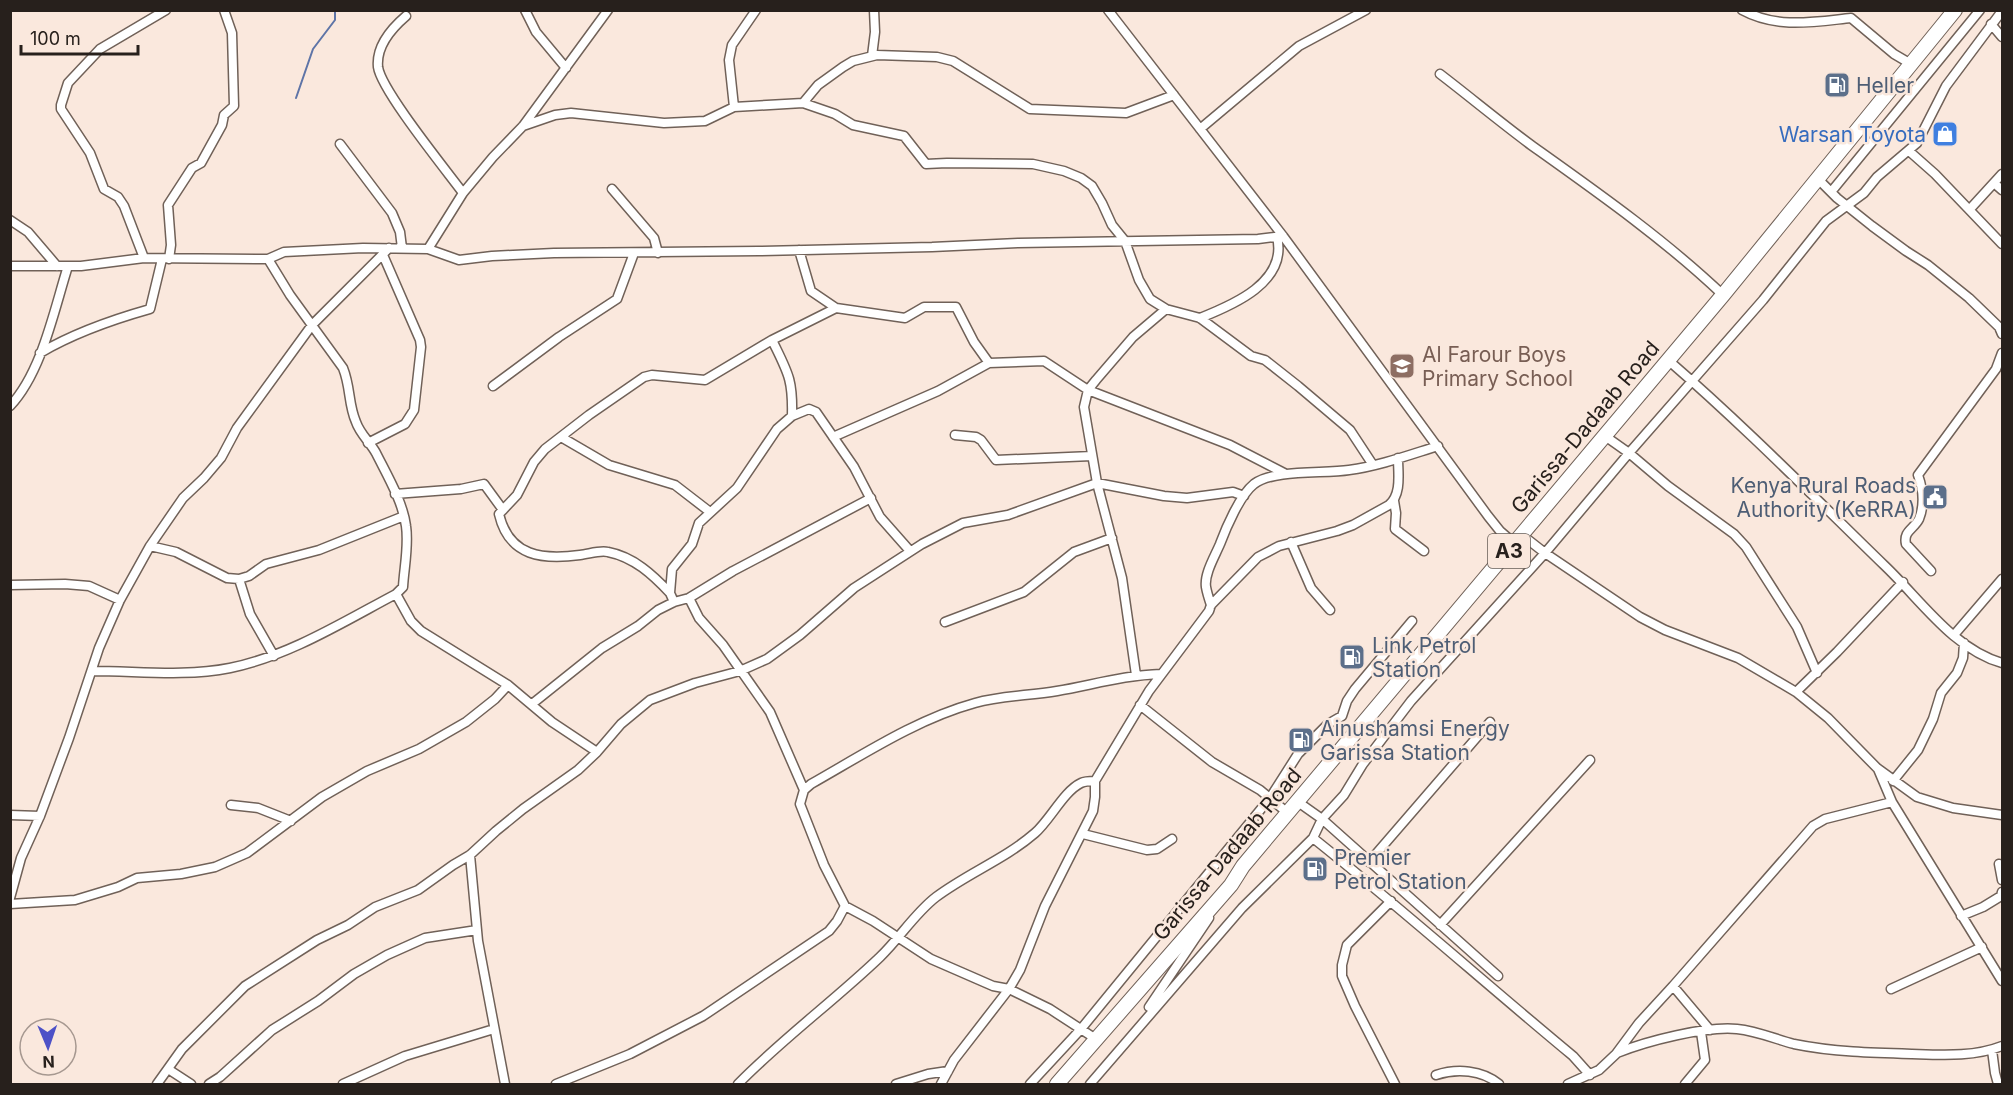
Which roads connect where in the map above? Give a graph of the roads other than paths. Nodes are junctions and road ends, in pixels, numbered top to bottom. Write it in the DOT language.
graph roads {
  1 [pos="166,10"];
  2 [pos="224,10"];
  3 [pos="525,10"];
  4 [pos="608,10"];
  5 [pos="756,10"];
  6 [pos="874,10"];
  7 [pos="1108,10"];
  8 [pos="1366,10"];
  9 [pos="1742,10"];
  10 [pos="1844,10"];
  11 [pos="1955,10"];
  12 [pos="1980,10"];
  13 [pos="2002,11"];
  14 [pos="406,16"];
  15 [pos="1851,18"];
  16 [pos="1991,24"];
  17 [pos="2002,36"];
  18 [pos="872,56"];
  19 [pos="1911,64"];
  20 [pos="566,68"];
  21 [pos="1440,74"];
  22 [pos="1174,96"];
  23 [pos="803,103"];
  24 [pos="734,107"];
  25 [pos="523,126"];
  26 [pos="1200,129"];
  27 [pos="340,144"];
  28 [pos="1909,151"];
  29 [pos="2002,174"];
  30 [pos="1817,178"];
  31 [pos="1994,183"];
  32 [pos="612,189"];
  33 [pos="2002,190"];
  34 [pos="1831,192"];
  35 [pos="463,193"];
  36 [pos="1846,205"];
  37 [pos="1970,210"];
  38 [pos="10,220"];
  39 [pos="1280,236"];
  40 [pos="1125,241"];
  41 [pos="2002,244"];
  42 [pos="389,248"];
  43 [pos="402,248"];
  44 [pos="428,249"];
  45 [pos="799,250"];
  46 [pos="634,253"];
  47 [pos="658,253"];
  48 [pos="382,255"];
  49 [pos="144,258"];
  50 [pos="166,259"];
  51 [pos="268,259"];
  52 [pos="10,266"];
  53 [pos="57,266"];
  54 [pos="68,266"];
  55 [pos="1723,295"];
  56 [pos="836,308"];
  57 [pos="1166,309"];
  58 [pos="1200,318"];
  59 [pos="312,325"];
  60 [pos="2002,334"];
  61 [pos="772,340"];
  62 [pos="2002,353"];
  63 [pos="40,354"];
  64 [pos="1668,360"];
  65 [pos="989,363"];
  66 [pos="1692,381"];
  67 [pos="493,386"];
  68 [pos="1088,390"];
  69 [pos="10,406"];
  70 [pos="792,416"];
  71 [pos="955,435"];
  72 [pos="1605,436"];
  73 [pos="561,437"];
  74 [pos="833,437"];
  75 [pos="368,443"];
  76 [pos="1437,446"];
  77 [pos="1629,453"];
  78 [pos="1092,456"];
  79 [pos="1398,458"];
  80 [pos="1373,465"];
  81 [pos="1286,474"];
  82 [pos="1097,483"];
  83 [pos="395,494"];
  84 [pos="1244,496"];
  85 [pos="872,498"];
  86 [pos="1394,501"];
  87 [pos="503,510"];
  88 [pos="710,512"];
  89 [pos="404,516"];
  90 [pos="1112,538"];
  91 [pos="1519,540"];
  92 [pos="1291,543"];
  93 [pos="150,546"];
  94 [pos="910,551"];
  95 [pos="1424,551"];
  96 [pos="1545,553"];
  97 [pos="1931,571"];
  98 [pos="238,579"];
  99 [pos="2002,579"];
  100 [pos="1903,582"];
  101 [pos="10,585"];
  102 [pos="396,594"];
  103 [pos="672,597"];
  104 [pos="689,598"];
  105 [pos="120,600"];
  106 [pos="1211,605"];
  107 [pos="1330,610"];
  108 [pos="1412,621"];
  109 [pos="945,622"];
  110 [pos="1954,635"];
  111 [pos="1964,644"];
  112 [pos="274,656"];
  113 [pos="2002,663"];
  114 [pos="93,671"];
  115 [pos="740,671"];
  116 [pos="1817,673"];
  117 [pos="1161,674"];
  118 [pos="1136,675"];
  119 [pos="508,685"];
  120 [pos="1796,692"];
  121 [pos="532,704"];
  122 [pos="1140,705"];
  123 [pos="1490,722"];
  124 [pos="597,753"];
  125 [pos="1590,760"];
  126 [pos="1878,768"];
  127 [pos="1095,781"];
  128 [pos="1893,781"];
  129 [pos="804,790"];
  130 [pos="1270,798"];
  131 [pos="1298,802"];
  132 [pos="1892,802"];
  133 [pos="231,805"];
  134 [pos="1289,813"];
  135 [pos="10,815"];
  136 [pos="2002,815"];
  137 [pos="40,816"];
  138 [pos="1322,819"];
  139 [pos="291,821"];
  140 [pos="1083,834"];
  141 [pos="1313,837"];
  142 [pos="1172,839"];
  143 [pos="470,855"];
  144 [pos="1369,862"];
  145 [pos="1999,864"];
  146 [pos="2002,880"];
  147 [pos="1231,885"];
  148 [pos="2002,892"];
  149 [pos="10,898"];
  150 [pos="1391,901"];
  151 [pos="10,904"];
  152 [pos="845,906"];
  153 [pos="1961,916"];
  154 [pos="1440,925"];
  155 [pos="477,930"];
  156 [pos="896,938"];
  157 [pos="1982,946"];
  158 [pos="1498,976"];
  159 [pos="2002,981"];
  160 [pos="1674,986"];
  161 [pos="1009,989"];
  162 [pos="1891,989"];
  163 [pos="494,1029"];
  164 [pos="1081,1029"];
  165 [pos="1706,1031"];
  166 [pos="1129,1037"];
  167 [pos="1096,1039"];
  168 [pos="2002,1046"];
  169 [pos="1992,1050"];
  170 [pos="1616,1053"];
  171 [pos="168,1069"];
  172 [pos="948,1071"];
  173 [pos="1436,1075"];
  174 [pos="1590,1075"];
  175 [pos="157,1084"];
  176 [pos="191,1084"];
  177 [pos="209,1084"];
  178 [pos="343,1084"];
  179 [pos="505,1084"];
  180 [pos="556,1084"];
  181 [pos="738,1084"];
  182 [pos="896,1084"];
  183 [pos="941,1084"];
  184 [pos="1030,1084"];
  185 [pos="1057,1084"];
  186 [pos="1090,1084"];
  187 [pos="1395,1084"];
  188 [pos="1499,1084"];
  189 [pos="1568,1084"];
  190 [pos="1685,1084"];
  191 [pos="1998,1084"];
  1 -- 49 [label="street"];
  2 -- 50 [label="street"];
  3 -- 20 [label="street"];
  4 -- 20 [label="street"];
  5 -- 24 [label="street"];
  6 -- 18 [label="street"];
  7 -- 22 [label="street"];
  8 -- 26 [label="street"];
  9 -- 15 [label="street"];
  10 -- 15 [label="street"];
  11 -- 19 [label="highway, Garissa-Dadaab Road / A3"];
  12 -- 34 [label="street"];
  13 -- 16 [label="street"];
  14 -- 35 [label="street"];
  15 -- 19 [label="street"];
  16 -- 17 [label="street"];
  16 -- 28 [label="street"];
  18 -- 22 [label="street"];
  18 -- 23 [label="street"];
  19 -- 30 [label="highway, Garissa-Dadaab Road / A3"];
  20 -- 25 [label="street"];
  21 -- 55 [label="street"];
  22 -- 26 [label="street"];
  23 -- 24 [label="street"];
  23 -- 40 [label="street"];
  24 -- 25 [label="street"];
  25 -- 35 [label="street"];
  26 -- 39 [label="street"];
  27 -- 43 [label="street"];
  28 -- 36 [label="street"];
  28 -- 37 [label="street"];
  29 -- 31 [label="street"];
  30 -- 34 [label="street"];
  30 -- 55 [label="highway, Garissa-Dadaab Road / A3"];
  31 -- 33 [label="street"];
  31 -- 37 [label="street"];
  32 -- 47 [label="street"];
  34 -- 36 [label="street"];
  35 -- 44 [label="street"];
  36 -- 60 [label="street"];
  36 -- 66 [label="street"];
  37 -- 41 [label="street"];
  38 -- 53 [label="street"];
  39 -- 40 [label="street"];
  39 -- 58 [label="street"];
  39 -- 76 [label="street"];
  40 -- 45 [label="street"];
  40 -- 57 [label="street"];
  42 -- 43 [label="street"];
  42 -- 48 [label="street"];
  42 -- 51 [label="street"];
  43 -- 44 [label="street"];
  44 -- 46 [label="street"];
  45 -- 47 [label="street"];
  45 -- 56 [label="street"];
  46 -- 47 [label="street"];
  46 -- 67 [label="street"];
  48 -- 59 [label="street"];
  48 -- 75 [label="street"];
  49 -- 50 [label="street"];
  49 -- 54 [label="street"];
  50 -- 51 [label="street"];
  50 -- 63 [label="street"];
  51 -- 59 [label="street"];
  52 -- 53 [label="street"];
  53 -- 54 [label="street"];
  54 -- 63 [label="street"];
  55 -- 64 [label="highway, Garissa-Dadaab Road / A3"];
  56 -- 61 [label="street"];
  56 -- 65 [label="street"];
  57 -- 58 [label="street"];
  57 -- 68 [label="street"];
  58 -- 80 [label="street"];
  59 -- 75 [label="street"];
  59 -- 93 [label="street"];
  61 -- 70 [label="street"];
  61 -- 73 [label="street"];
  62 -- 97 [label="street"];
  63 -- 69 [label="street"];
  64 -- 66 [label="street"];
  64 -- 72 [label="highway, Garissa-Dadaab Road / A3"];
  65 -- 68 [label="street"];
  65 -- 74 [label="street"];
  66 -- 77 [label="street"];
  66 -- 100 [label="street"];
  68 -- 78 [label="street"];
  68 -- 81 [label="street"];
  70 -- 74 [label="street"];
  70 -- 88 [label="street"];
  71 -- 78 [label="street"];
  72 -- 77 [label="street"];
  72 -- 91 [label="highway, Garissa-Dadaab Road / A3"];
  73 -- 87 [label="street"];
  73 -- 88 [label="street"];
  74 -- 85 [label="street"];
  75 -- 83 [label="street"];
  76 -- 79 [label="street"];
  76 -- 91 [label="street"];
  77 -- 96 [label="street"];
  77 -- 116 [label="street"];
  78 -- 82 [label="street"];
  79 -- 80 [label="street"];
  79 -- 86 [label="street"];
  80 -- 81 [label="street"];
  81 -- 84 [label="street"];
  82 -- 84 [label="street"];
  82 -- 90 [label="street"];
  82 -- 94 [label="street"];
  83 -- 87 [label="street"];
  83 -- 89 [label="street"];
  84 -- 106 [label="street"];
  85 -- 94 [label="street"];
  85 -- 104 [label="street"];
  86 -- 92 [label="street"];
  86 -- 95 [label="street"];
  87 -- 103 [label="street"];
  88 -- 103 [label="street"];
  89 -- 98 [label="street"];
  89 -- 102 [label="street"];
  90 -- 109 [label="street"];
  90 -- 118 [label="street"];
  91 -- 96 [label="street"];
  91 -- 131 [label="highway, Garissa-Dadaab Road / A3"];
  92 -- 106 [label="street"];
  92 -- 107 [label="street"];
  93 -- 98 [label="street"];
  93 -- 105 [label="street"];
  94 -- 115 [label="street"];
  96 -- 120 [label="street"];
  96 -- 138 [label="street"];
  98 -- 112 [label="street"];
  99 -- 110 [label="street"];
  100 -- 110 [label="street"];
  100 -- 116 [label="street"];
  101 -- 105 [label="street"];
  102 -- 112 [label="street"];
  102 -- 119 [label="street"];
  103 -- 104 [label="street"];
  103 -- 121 [label="street"];
  104 -- 115 [label="street"];
  105 -- 114 [label="street"];
  106 -- 117 [label="street"];
  108 -- 130 [label="street"];
  110 -- 111 [label="street"];
  111 -- 113 [label="street"];
  111 -- 128 [label="street"];
  112 -- 114 [label="street"];
  114 -- 137 [label="street"];
  115 -- 124 [label="street"];
  115 -- 129 [label="street"];
  116 -- 120 [label="street"];
  117 -- 118 [label="street"];
  117 -- 122 [label="street"];
  118 -- 129 [label="street"];
  119 -- 121 [label="street"];
  119 -- 139 [label="street"];
  120 -- 126 [label="street"];
  121 -- 124 [label="street"];
  122 -- 127 [label="street"];
  122 -- 130 [label="street"];
  123 -- 144 [label="street"];
  124 -- 143 [label="street"];
  125 -- 154 [label="street"];
  126 -- 128 [label="street"];
  126 -- 132 [label="street"];
  127 -- 140 [label="street"];
  127 -- 156 [label="street"];
  128 -- 136 [label="street"];
  129 -- 152 [label="street"];
  130 -- 134 [label="street"];
  130 -- 164 [label="street"];
  131 -- 134 [label="highway, Garissa-Dadaab Road / A3"];
  131 -- 138 [label="street"];
  132 -- 153 [label="street"];
  132 -- 160 [label="street"];
  133 -- 139 [label="street"];
  134 -- 147 [label="highway, Garissa-Dadaab Road / A3"];
  135 -- 137 [label="street"];
  137 -- 149 [label="street"];
  138 -- 141 [label="street"];
  138 -- 144 [label="street"];
  139 -- 151 [label="street"];
  140 -- 142 [label="street"];
  140 -- 161 [label="street"];
  141 -- 150 [label="street"];
  141 -- 166 [label="street"];
  143 -- 155 [label="street"];
  143 -- 171 [label="street"];
  144 -- 154 [label="street"];
  145 -- 146 [label="street"];
  147 -- 166 [label="street"];
  147 -- 167 [label="highway, Garissa-Dadaab Road / A3"];
  148 -- 153 [label="street"];
  150 -- 174 [label="street"];
  150 -- 187 [label="street"];
  152 -- 156 [label="street"];
  152 -- 180 [label="street"];
  153 -- 157 [label="street"];
  154 -- 158 [label="street"];
  155 -- 163 [label="street"];
  155 -- 177 [label="street"];
  156 -- 161 [label="street"];
  156 -- 181 [label="street"];
  157 -- 159 [label="street"];
  157 -- 162 [label="street"];
  160 -- 165 [label="street"];
  160 -- 170 [label="street"];
  161 -- 164 [label="street"];
  161 -- 172 [label="street"];
  163 -- 178 [label="street"];
  163 -- 179 [label="street"];
  164 -- 167 [label="street"];
  164 -- 184 [label="street"];
  165 -- 169 [label="street"];
  165 -- 170 [label="street"];
  165 -- 190 [label="street"];
  166 -- 186 [label="street"];
  167 -- 185 [label="highway, Garissa-Dadaab Road / A3"];
  168 -- 169 [label="street"];
  169 -- 191 [label="street"];
  170 -- 174 [label="street"];
  171 -- 175 [label="street"];
  171 -- 176 [label="street"];
  172 -- 182 [label="street"];
  172 -- 183 [label="street"];
  173 -- 188 [label="street"];
  174 -- 189 [label="street"];
}
